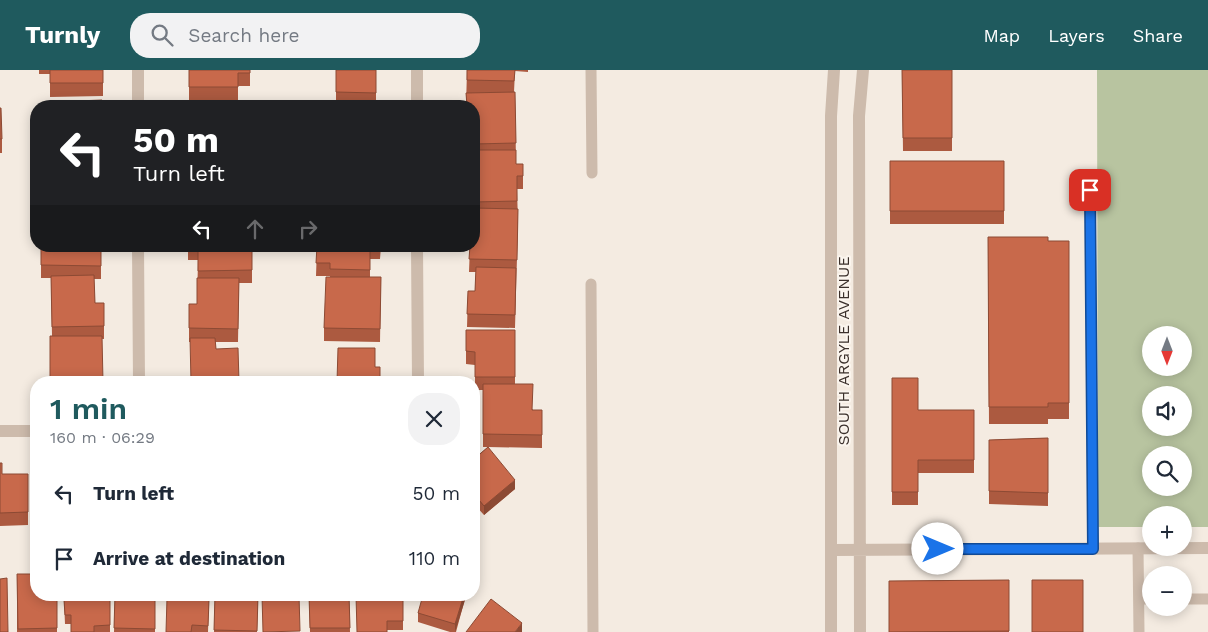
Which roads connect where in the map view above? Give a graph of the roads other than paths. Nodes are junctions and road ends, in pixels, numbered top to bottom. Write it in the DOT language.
graph roads {
  1 [pos="138,70"];
  2 [pos="417,70"];
  3 [pos="591,70"];
  4 [pos="834,70"];
  5 [pos="863,70"];
  6 [pos="138,100"];
  7 [pos="417,100"];
  8 [pos="592,173"];
  9 [pos="1090,190"];
  10 [pos="138,252"];
  11 [pos="417,252"];
  12 [pos="591,284"];
  13 [pos="139,376"];
  14 [pos="418,376"];
  15 [pos="30,431"];
  16 [pos="0,432"];
  17 [pos="1138,548"];
  18 [pos="1208,548"];
  19 [pos="860,549"];
  20 [pos="1093,549"];
  21 [pos="832,550"];
  22 [pos="1138,599"];
  23 [pos="1142,599"];
  24 [pos="1192,599"];
  25 [pos="1208,600"];
  26 [pos="593,632"];
  27 [pos="831,632"];
  28 [pos="860,632"];
  29 [pos="1139,632"];
  1 -- 6 [label="street"];
  2 -- 7 [label="street"];
  3 -- 8 [label="lane"];
  4 -- 21 [label="street, SOUTH ARGYLE AVENUE"];
  5 -- 19 [label="street, SOUTH ARGYLE AVENUE"];
  9 -- 20 [label="lane"];
  10 -- 13 [label="street"];
  11 -- 14 [label="street"];
  12 -- 26 [label="lane"];
  15 -- 16 [label="street"];
  17 -- 18 [label="street"];
  17 -- 20 [label="street"];
  17 -- 22 [label="lane"];
  19 -- 20 [label="street"];
  19 -- 21 [label="street"];
  19 -- 28 [label="street, SOUTH ARGYLE AVENUE"];
  21 -- 27 [label="street, SOUTH ARGYLE AVENUE"];
  22 -- 23 [label="lane"];
  22 -- 29 [label="lane"];
  24 -- 25 [label="lane"];
}
